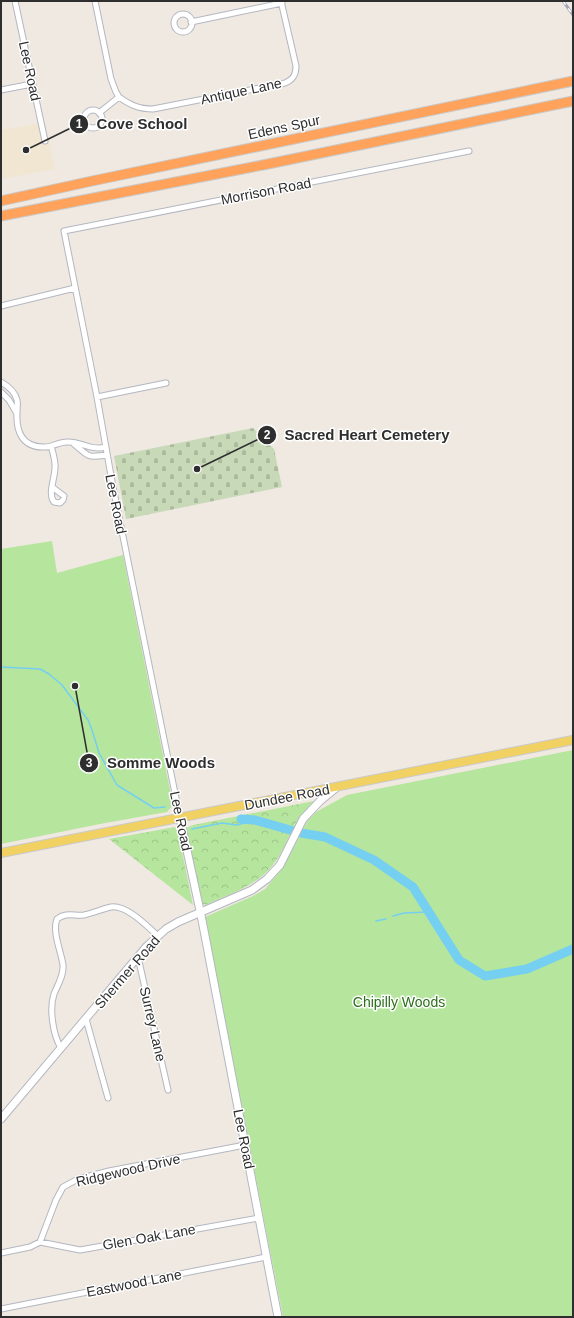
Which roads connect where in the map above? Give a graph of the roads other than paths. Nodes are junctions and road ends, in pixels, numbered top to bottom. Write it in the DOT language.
graph roads {
  1 [pos="16,1"];
  2 [pos="95,1"];
  3 [pos="282,2"];
  4 [pos="192,22"];
  5 [pos="573,82"];
  6 [pos="32,84"];
  7 [pos="1,90"];
  8 [pos="119,97"];
  9 [pos="573,101"];
  10 [pos="99,113"];
  11 [pos="45,141"];
  12 [pos="469,151"];
  13 [pos="1,201"];
  14 [pos="1,216"];
  15 [pos="64,231"];
  16 [pos="75,288"];
  17 [pos="1,306"];
  18 [pos="1,382"];
  19 [pos="166,383"];
  20 [pos="1,392"];
  21 [pos="97,397"];
  22 [pos="17,413"];
  23 [pos="72,442"];
  24 [pos="51,446"];
  25 [pos="106,447"];
  26 [pos="107,455"];
  27 [pos="52,487"];
  28 [pos="573,740"];
  29 [pos="337,787"];
  30 [pos="180,818"];
  31 [pos="1,853"];
  32 [pos="200,912"];
  33 [pos="158,936"];
  34 [pos="138,957"];
  35 [pos="86,1019"];
  36 [pos="62,1048"];
  37 [pos="168,1090"];
  38 [pos="108,1098"];
  39 [pos="1,1120"];
  40 [pos="245,1145"];
  41 [pos="259,1218"];
  42 [pos="40,1242"];
  43 [pos="1,1253"];
  44 [pos="266,1257"];
  45 [pos="1,1309"];
  46 [pos="278,1317"];
  1 -- 6 [label="street, Lee Road"];
  2 -- 8 [label="street"];
  3 -- 4 [label="street"];
  3 -- 8 [label="street, Antique Lane"];
  5 -- 13 [label="highway, Edens Spur"];
  6 -- 7 [label="street"];
  6 -- 11 [label="street, Lee Road"];
  8 -- 10 [label="street"];
  9 -- 14 [label="highway"];
  12 -- 15 [label="street, Morrison Road"];
  15 -- 16 [label="street, Lee Road"];
  16 -- 17 [label="street"];
  16 -- 21 [label="street, Lee Road"];
  18 -- 22 [label="street"];
  19 -- 21 [label="street"];
  20 -- 22 [label="street"];
  21 -- 25 [label="street, Lee Road"];
  22 -- 24 [label="street"];
  23 -- 24 [label="street"];
  23 -- 25 [label="street"];
  23 -- 26 [label="street"];
  24 -- 27 [label="street"];
  25 -- 26 [label="street, Lee Road"];
  26 -- 30 [label="street, Lee Road"];
  28 -- 29 [label="main road, Dundee Road"];
  29 -- 30 [label="main road, Dundee Road"];
  29 -- 32 [label="street, Shermer Road"];
  30 -- 31 [label="main road, Dundee Road"];
  30 -- 32 [label="street, Lee Road"];
  32 -- 33 [label="street, Shermer Road"];
  32 -- 40 [label="street, Lee Road"];
  33 -- 34 [label="street, Shermer Road"];
  33 -- 36 [label="street"];
  34 -- 35 [label="street, Shermer Road"];
  34 -- 37 [label="street, Surrey Lane"];
  35 -- 36 [label="street, Shermer Road"];
  35 -- 38 [label="street"];
  36 -- 39 [label="street, Shermer Road"];
  40 -- 41 [label="street, Lee Road"];
  40 -- 42 [label="street, Ridgewood Drive"];
  41 -- 42 [label="street, Glen Oak Lane"];
  41 -- 44 [label="street, Lee Road"];
  42 -- 43 [label="street"];
  44 -- 45 [label="street, Eastwood Lane"];
  44 -- 46 [label="street, Lee Road"];
}
